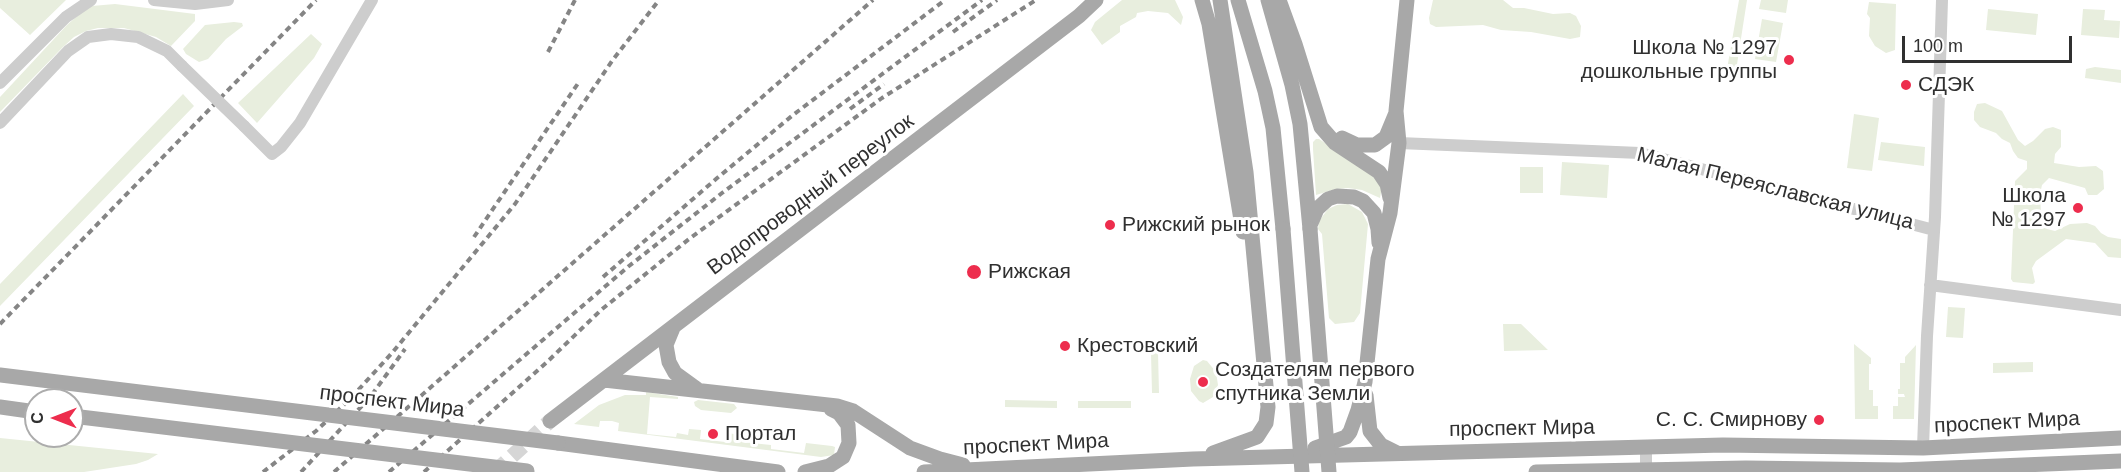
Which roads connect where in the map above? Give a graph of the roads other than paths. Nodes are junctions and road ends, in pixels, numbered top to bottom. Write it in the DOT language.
graph roads {
  1 [pos="90,0"];
  2 [pos="154,0"];
  3 [pos="228,0"];
  4 [pos="372,0"];
  5 [pos="1096,0"];
  6 [pos="1202,0"];
  7 [pos="1220,0"];
  8 [pos="1238,0"];
  9 [pos="1268,0"];
  10 [pos="1279,0"];
  11 [pos="1407,0"];
  12 [pos="1942,0"];
  13 [pos="0,83"];
  14 [pos="1308,86"];
  15 [pos="1396,111"];
  16 [pos="0,123"];
  17 [pos="1399,143"];
  18 [pos="1390,207"];
  19 [pos="1310,229"];
  20 [pos="1934,230"];
  21 [pos="1378,259"];
  22 [pos="1257,282"];
  23 [pos="1930,285"];
  24 [pos="2121,310"];
  25 [pos="675,324"];
  26 [pos="0,375"];
  27 [pos="604,380"];
  28 [pos="1365,382"];
  29 [pos="699,390"];
  30 [pos="808,402"];
  31 [pos="0,407"];
  32 [pos="24,410"];
  33 [pos="84,417"];
  34 [pos="550,421"];
  35 [pos="2121,438"];
  36 [pos="1646,447"];
  37 [pos="1923,448"];
  38 [pos="1396,453"];
  39 [pos="1290,456"];
  40 [pos="1193,459"];
  41 [pos="2121,461"];
  42 [pos="995,467"];
  43 [pos="1646,470"];
  44 [pos="526,471"];
  45 [pos="532,472"];
  46 [pos="778,472"];
  47 [pos="804,472"];
  48 [pos="924,472"];
  49 [pos="1302,472"];
  50 [pos="1329,472"];
  51 [pos="1536,472"];
  1 -- 13 [label="street"];
  2 -- 3 [label="street"];
  4 -- 16 [label="street, bridge"];
  5 -- 25 [label="main road, Водопроводный переулок"];
  6 -- 22 [label="main road"];
  7 -- 22 [label="main road"];
  8 -- 49 [label="main road, bridge"];
  9 -- 19 [label="main road"];
  10 -- 14 [label="main road"];
  11 -- 15 [label="main road"];
  12 -- 20 [label="street"];
  14 -- 15 [label="main road"];
  14 -- 18 [label="main road"];
  15 -- 17 [label="main road"];
  17 -- 18 [label="main road"];
  17 -- 20 [label="street, Малая Переяславская улица"];
  18 -- 21 [label="main road"];
  19 -- 21 [label="main road"];
  19 -- 50 [label="main road, bridge"];
  20 -- 23 [label="street"];
  21 -- 28 [label="main road"];
  22 -- 40 [label="main road"];
  23 -- 24 [label="street"];
  23 -- 37 [label="street"];
  25 -- 27 [label="main road, Водопроводный переулок"];
  25 -- 29 [label="main road"];
  26 -- 46 [label="main road, проспект Мира, bridge"];
  27 -- 29 [label="main road"];
  27 -- 34 [label="main road, Водопроводный переулок"];
  28 -- 38 [label="main road"];
  28 -- 39 [label="main road"];
  29 -- 30 [label="main road"];
  30 -- 42 [label="main road"];
  30 -- 47 [label="main road"];
  31 -- 32 [label="main road"];
  33 -- 44 [label="main road, bridge"];
  35 -- 37 [label="main road, проспект Мира"];
  36 -- 37 [label="main road, проспект Мира"];
  36 -- 38 [label="main road, проспект Мира"];
  36 -- 43 [label="street"];
  38 -- 39 [label="main road, проспект Мира"];
  39 -- 40 [label="main road, проспект Мира"];
  40 -- 42 [label="main road, проспект Мира"];
  41 -- 43 [label="main road, проспект Мира"];
  42 -- 48 [label="main road, проспект Мира"];
  43 -- 51 [label="main road, проспект Мира"];
  44 -- 45 [label="main road"];
}
